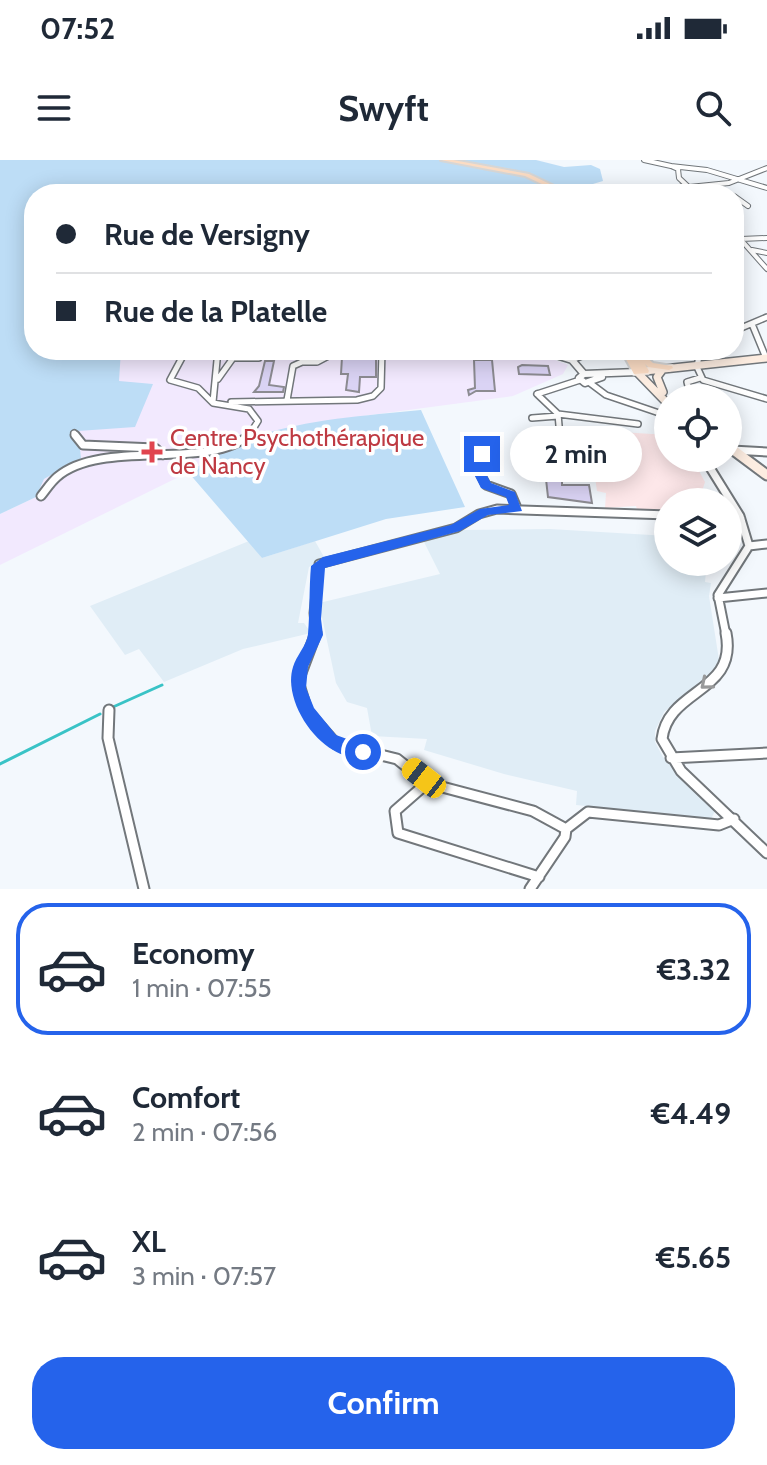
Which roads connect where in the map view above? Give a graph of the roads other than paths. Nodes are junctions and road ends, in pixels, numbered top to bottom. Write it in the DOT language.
graph roads {
  1 [pos="447,160"];
  2 [pos="644,160"];
  3 [pos="767,168"];
  4 [pos="678,170"];
  5 [pos="743,179"];
  6 [pos="547,184"];
  7 [pos="686,184"];
  8 [pos="724,184"];
  9 [pos="766,186"];
  10 [pos="744,203"];
  11 [pos="748,206"];
  12 [pos="767,238"];
  13 [pos="744,239"];
  14 [pos="744,242"];
  15 [pos="753,252"];
  16 [pos="767,253"];
  17 [pos="767,269"];
  18 [pos="767,317"];
  19 [pos="752,324"];
  20 [pos="744,327"];
  21 [pos="767,358"];
  22 [pos="180,360"];
  23 [pos="214,360"];
  24 [pos="232,360"];
  25 [pos="319,360"];
  26 [pos="382,360"];
  27 [pos="572,360"];
  28 [pos="633,360"];
  29 [pos="638,360"];
  30 [pos="644,360"];
  31 [pos="698,360"];
  32 [pos="302,362"];
  33 [pos="697,365"];
  34 [pos="666,368"];
  35 [pos="641,371"];
  36 [pos="700,378"];
  37 [pos="218,379"];
  38 [pos="588,379"];
  39 [pos="655,384"];
  40 [pos="661,384"];
  41 [pos="688,384"];
  42 [pos="654,387"];
  43 [pos="767,399"];
  44 [pos="287,400"];
  45 [pos="213,402"];
  46 [pos="654,410"];
  47 [pos="558,415"];
  48 [pos="532,418"];
  49 [pos="638,424"];
  50 [pos="74,433"];
  51 [pos="498,448"];
  52 [pos="742,449"];
  53 [pos="767,452"];
  54 [pos="163,455"];
  55 [pos="742,457"];
  56 [pos="536,459"];
  57 [pos="767,475"];
  58 [pos="41,496"];
  59 [pos="517,508"];
  60 [pos="654,514"];
  61 [pos="742,522"];
  62 [pos="767,544"];
  63 [pos="749,546"];
  64 [pos="767,593"];
  65 [pos="718,598"];
  66 [pos="109,710"];
  67 [pos="766,749"];
  68 [pos="671,758"];
  69 [pos="427,783"];
  70 [pos="734,819"];
  71 [pos="566,829"];
  72 [pos="767,853"];
  73 [pos="539,877"];
  74 [pos="144,889"];
  75 [pos="530,889"];
  1 -- 6 [label="main road"];
  2 -- 4 [label="street"];
  3 -- 5 [label="street"];
  4 -- 5 [label="street"];
  4 -- 7 [label="street"];
  5 -- 8 [label="street"];
  5 -- 9 [label="street"];
  10 -- 11 [label="street"];
  12 -- 13 [label="street"];
  14 -- 15 [label="street"];
  15 -- 16 [label="street"];
  15 -- 17 [label="street"];
  18 -- 19 [label="street"];
  19 -- 20 [label="street"];
  19 -- 21 [label="street"];
  21 -- 33 [label="main road"];
  22 -- 45 [label="street"];
  23 -- 37 [label="street"];
  24 -- 37 [label="street"];
  25 -- 32 [label="street"];
  26 -- 44 [label="street"];
  27 -- 38 [label="street"];
  28 -- 35 [label="main road"];
  29 -- 35 [label="main road"];
  30 -- 34 [label="main road"];
  31 -- 33 [label="street"];
  32 -- 44 [label="street"];
  33 -- 34 [label="main road"];
  33 -- 36 [label="street"];
  34 -- 35 [label="main road"];
  34 -- 40 [label="main road"];
  35 -- 38 [label="street"];
  35 -- 39 [label="main road"];
  35 -- 42 [label="main road"];
  36 -- 41 [label="street"];
  36 -- 43 [label="street"];
  37 -- 45 [label="street"];
  38 -- 46 [label="street"];
  38 -- 47 [label="street"];
  44 -- 45 [label="street"];
  45 -- 54 [label="street"];
  47 -- 48 [label="street"];
  47 -- 49 [label="street"];
  47 -- 56 [label="street"];
  50 -- 54 [label="street"];
  51 -- 59 [label="street"];
  52 -- 53 [label="street"];
  54 -- 58 [label="street"];
  55 -- 57 [label="main road"];
  59 -- 60 [label="street"];
  59 -- 69 [label="street"];
  61 -- 63 [label="street"];
  62 -- 63 [label="street"];
  63 -- 65 [label="street"];
  64 -- 65 [label="street"];
  65 -- 68 [label="street, one-way"];
  66 -- 74 [label="street"];
  67 -- 68 [label="street"];
  68 -- 70 [label="street"];
  69 -- 71 [label="street"];
  69 -- 73 [label="street"];
  70 -- 71 [label="street"];
  70 -- 72 [label="street"];
  71 -- 73 [label="street"];
  73 -- 75 [label="street"];
}
